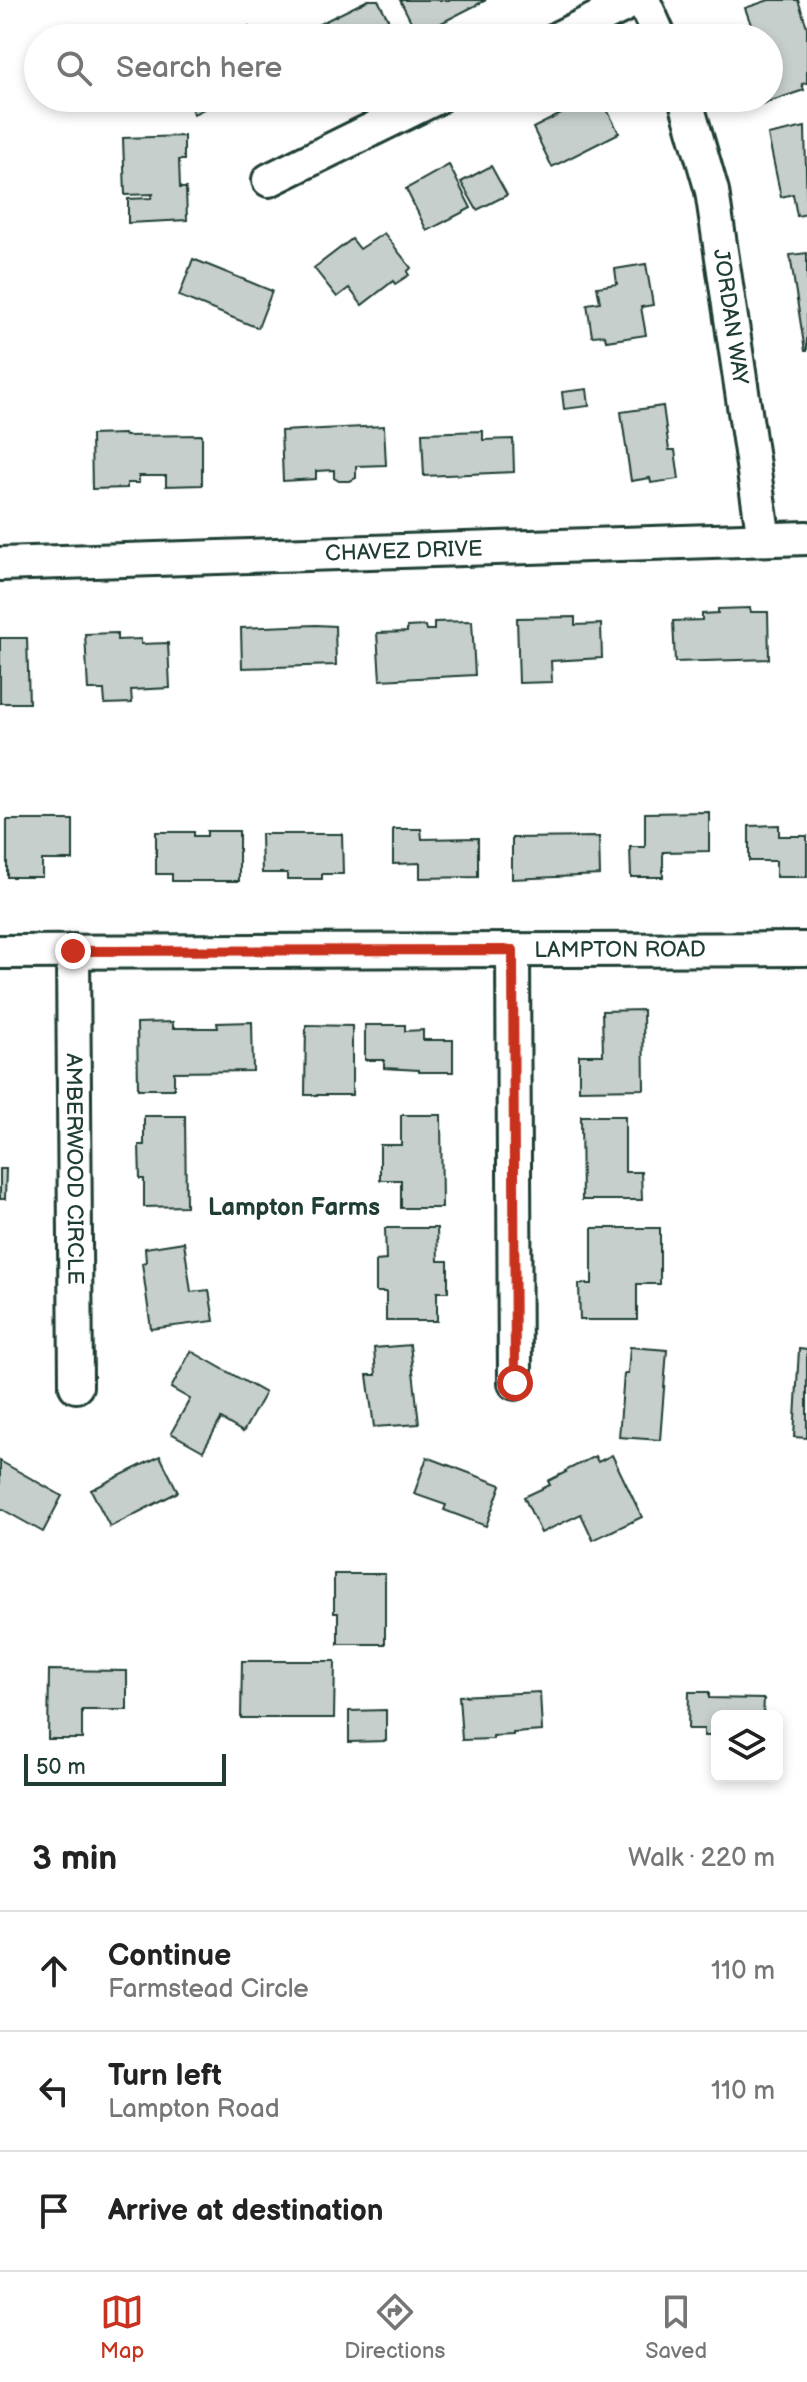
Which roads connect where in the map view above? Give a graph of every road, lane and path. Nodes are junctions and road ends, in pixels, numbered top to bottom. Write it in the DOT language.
graph roads {
  1 [pos="635,0"];
  2 [pos="643,0"];
  3 [pos="586,24"];
  4 [pos="654,24"];
  5 [pos="407,112"];
  6 [pos="690,112"];
  7 [pos="269,180"];
  8 [pos="807,538"];
  9 [pos="764,539"];
  10 [pos="0,564"];
  11 [pos="807,949"];
  12 [pos="513,950"];
  13 [pos="73,951"];
  14 [pos="0,952"];
  15 [pos="515,1383"];
  16 [pos="76,1386"];
  1 -- 3 [label="street"];
  2 -- 4 [label="street"];
  5 -- 7 [label="street"];
  6 -- 9 [label="street, JORDAN WAY"];
  8 -- 9 [label="street, CHAVEZ DRIVE"];
  9 -- 10 [label="street, CHAVEZ DRIVE"];
  11 -- 12 [label="street, LAMPTON ROAD"];
  12 -- 13 [label="street, LAMPTON ROAD"];
  12 -- 15 [label="street"];
  13 -- 14 [label="street, LAMPTON ROAD"];
  13 -- 16 [label="street, AMBERWOOD CIRCLE"];
}
